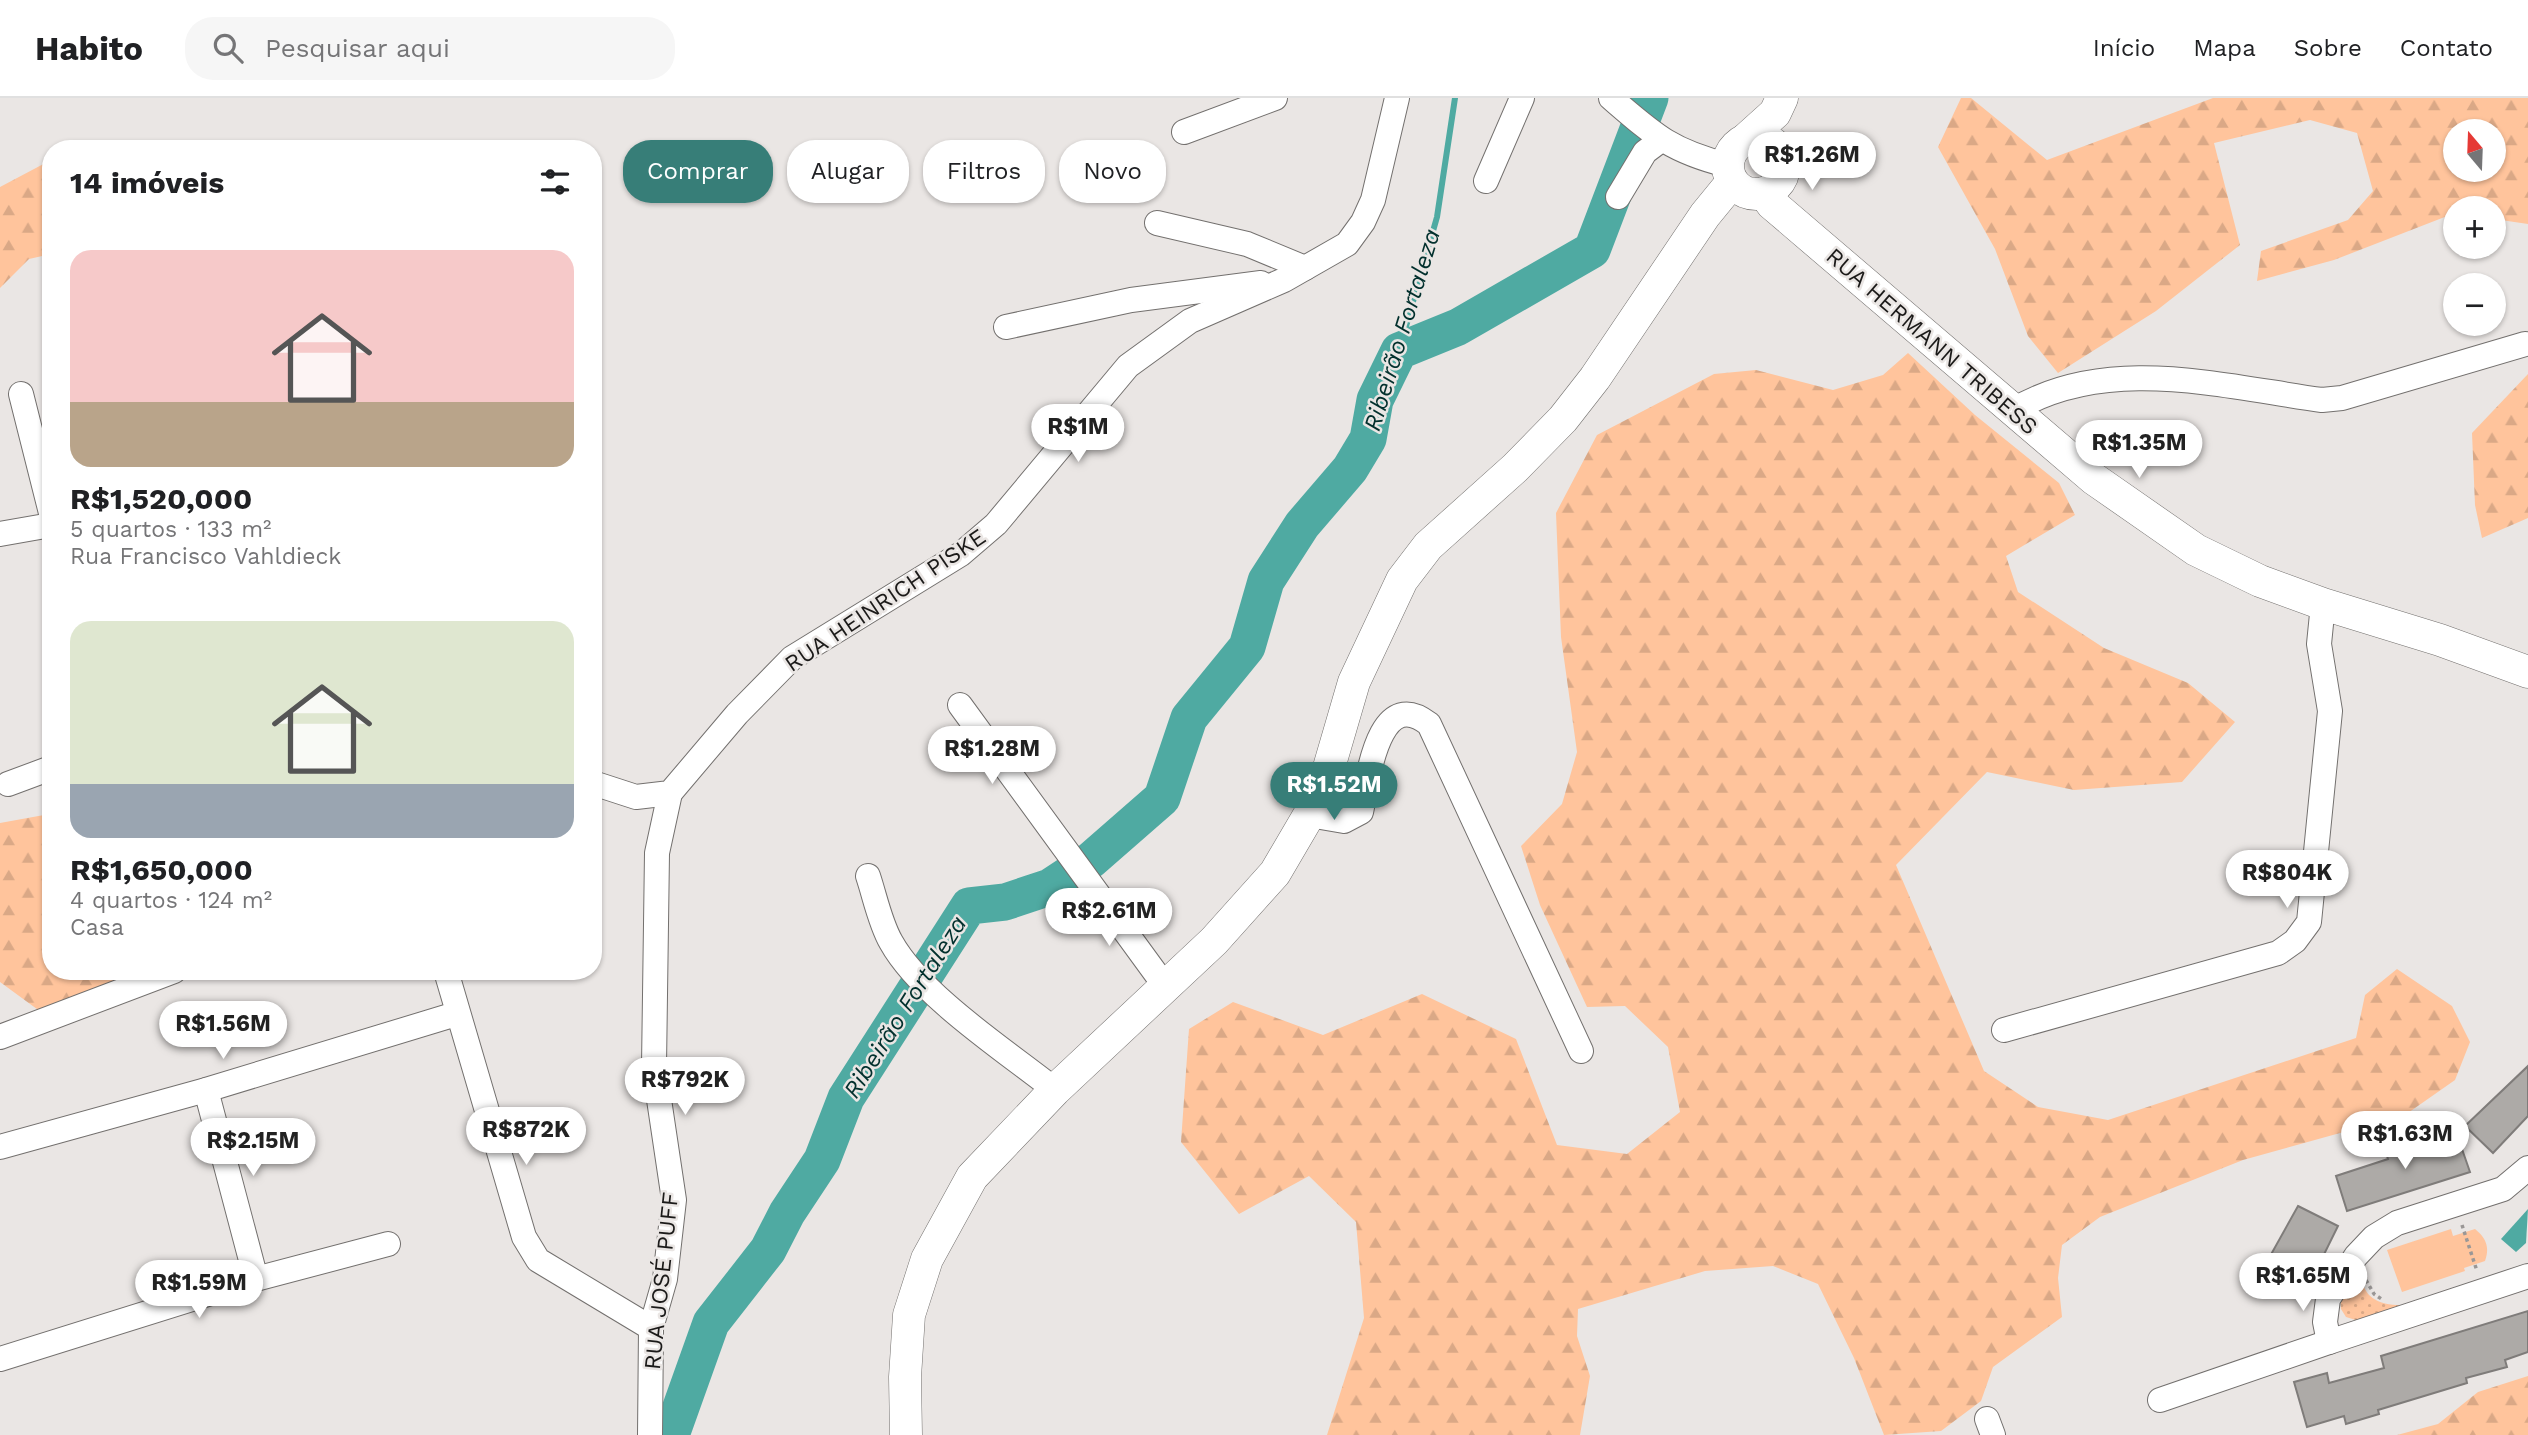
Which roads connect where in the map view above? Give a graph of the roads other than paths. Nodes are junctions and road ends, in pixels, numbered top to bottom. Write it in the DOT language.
graph roads {
  1 [pos="1275,98"];
  2 [pos="1397,98"];
  3 [pos="1522,98"];
  4 [pos="1614,101"];
  5 [pos="1778,105"];
  6 [pos="1184,132"];
  7 [pos="1660,139"];
  8 [pos="1735,162"];
  9 [pos="1774,173"];
  10 [pos="1486,181"];
  11 [pos="1618,197"];
  12 [pos="1157,223"];
  13 [pos="1295,274"];
  14 [pos="1006,327"];
  15 [pos="2525,344"];
  16 [pos="21,394"];
  17 [pos="2012,411"];
  18 [pos="42,477"];
  19 [pos="42,527"];
  20 [pos="0,534"];
  21 [pos="2323,604"];
  22 [pos="2528,672"];
  23 [pos="960,705"];
  24 [pos="42,771"];
  25 [pos="8,784"];
  26 [pos="602,786"];
  27 [pos="670,793"];
  28 [pos="1309,815"];
  29 [pos="868,876"];
  30 [pos="150,980"];
  31 [pos="448,980"];
  32 [pos="1165,986"];
  33 [pos="456,1014"];
  34 [pos="2004,1030"];
  35 [pos="0,1037"];
  36 [pos="1581,1051"];
  37 [pos="206,1090"];
  38 [pos="1055,1090"];
  39 [pos="0,1147"];
  40 [pos="2528,1168"];
  41 [pos="388,1244"];
  42 [pos="2528,1276"];
  43 [pos="256,1279"];
  44 [pos="651,1328"];
  45 [pos="2329,1342"];
  46 [pos="0,1359"];
  47 [pos="2160,1400"];
  48 [pos="650,1435"];
  49 [pos="906,1435"];
  1 -- 6 [label="street"];
  2 -- 13 [label="street, RUA HEINRICH PISKE"];
  3 -- 10 [label="street"];
  4 -- 7 [label="street"];
  5 -- 8 [label="main road"];
  5 -- 9 [label="main road, RUA HERMANN TRIBESS"];
  7 -- 8 [label="street"];
  7 -- 11 [label="street"];
  8 -- 9 [label="main road"];
  8 -- 9 [label="main road"];
  8 -- 28 [label="main road"];
  9 -- 17 [label="main road, RUA HERMANN TRIBESS"];
  12 -- 13 [label="street"];
  13 -- 14 [label="street"];
  13 -- 27 [label="street, RUA HEINRICH PISKE"];
  15 -- 17 [label="street"];
  16 -- 18 [label="street"];
  17 -- 21 [label="main road, RUA HERMANN TRIBESS"];
  19 -- 20 [label="street"];
  21 -- 22 [label="main road, RUA HERMANN TRIBESS"];
  21 -- 34 [label="street"];
  23 -- 32 [label="street"];
  24 -- 25 [label="street"];
  26 -- 27 [label="street"];
  27 -- 44 [label="street, RUA JOSÉ PUFF"];
  28 -- 32 [label="main road"];
  28 -- 36 [label="street"];
  29 -- 38 [label="street"];
  30 -- 35 [label="street"];
  31 -- 33 [label="street"];
  32 -- 38 [label="main road"];
  33 -- 37 [label="street"];
  33 -- 44 [label="street"];
  37 -- 39 [label="street"];
  37 -- 43 [label="street"];
  38 -- 49 [label="main road"];
  40 -- 45 [label="street"];
  41 -- 43 [label="street"];
  42 -- 45 [label="street"];
  43 -- 46 [label="street"];
  44 -- 48 [label="street, RUA JOSÉ PUFF"];
  45 -- 47 [label="street"];
}
